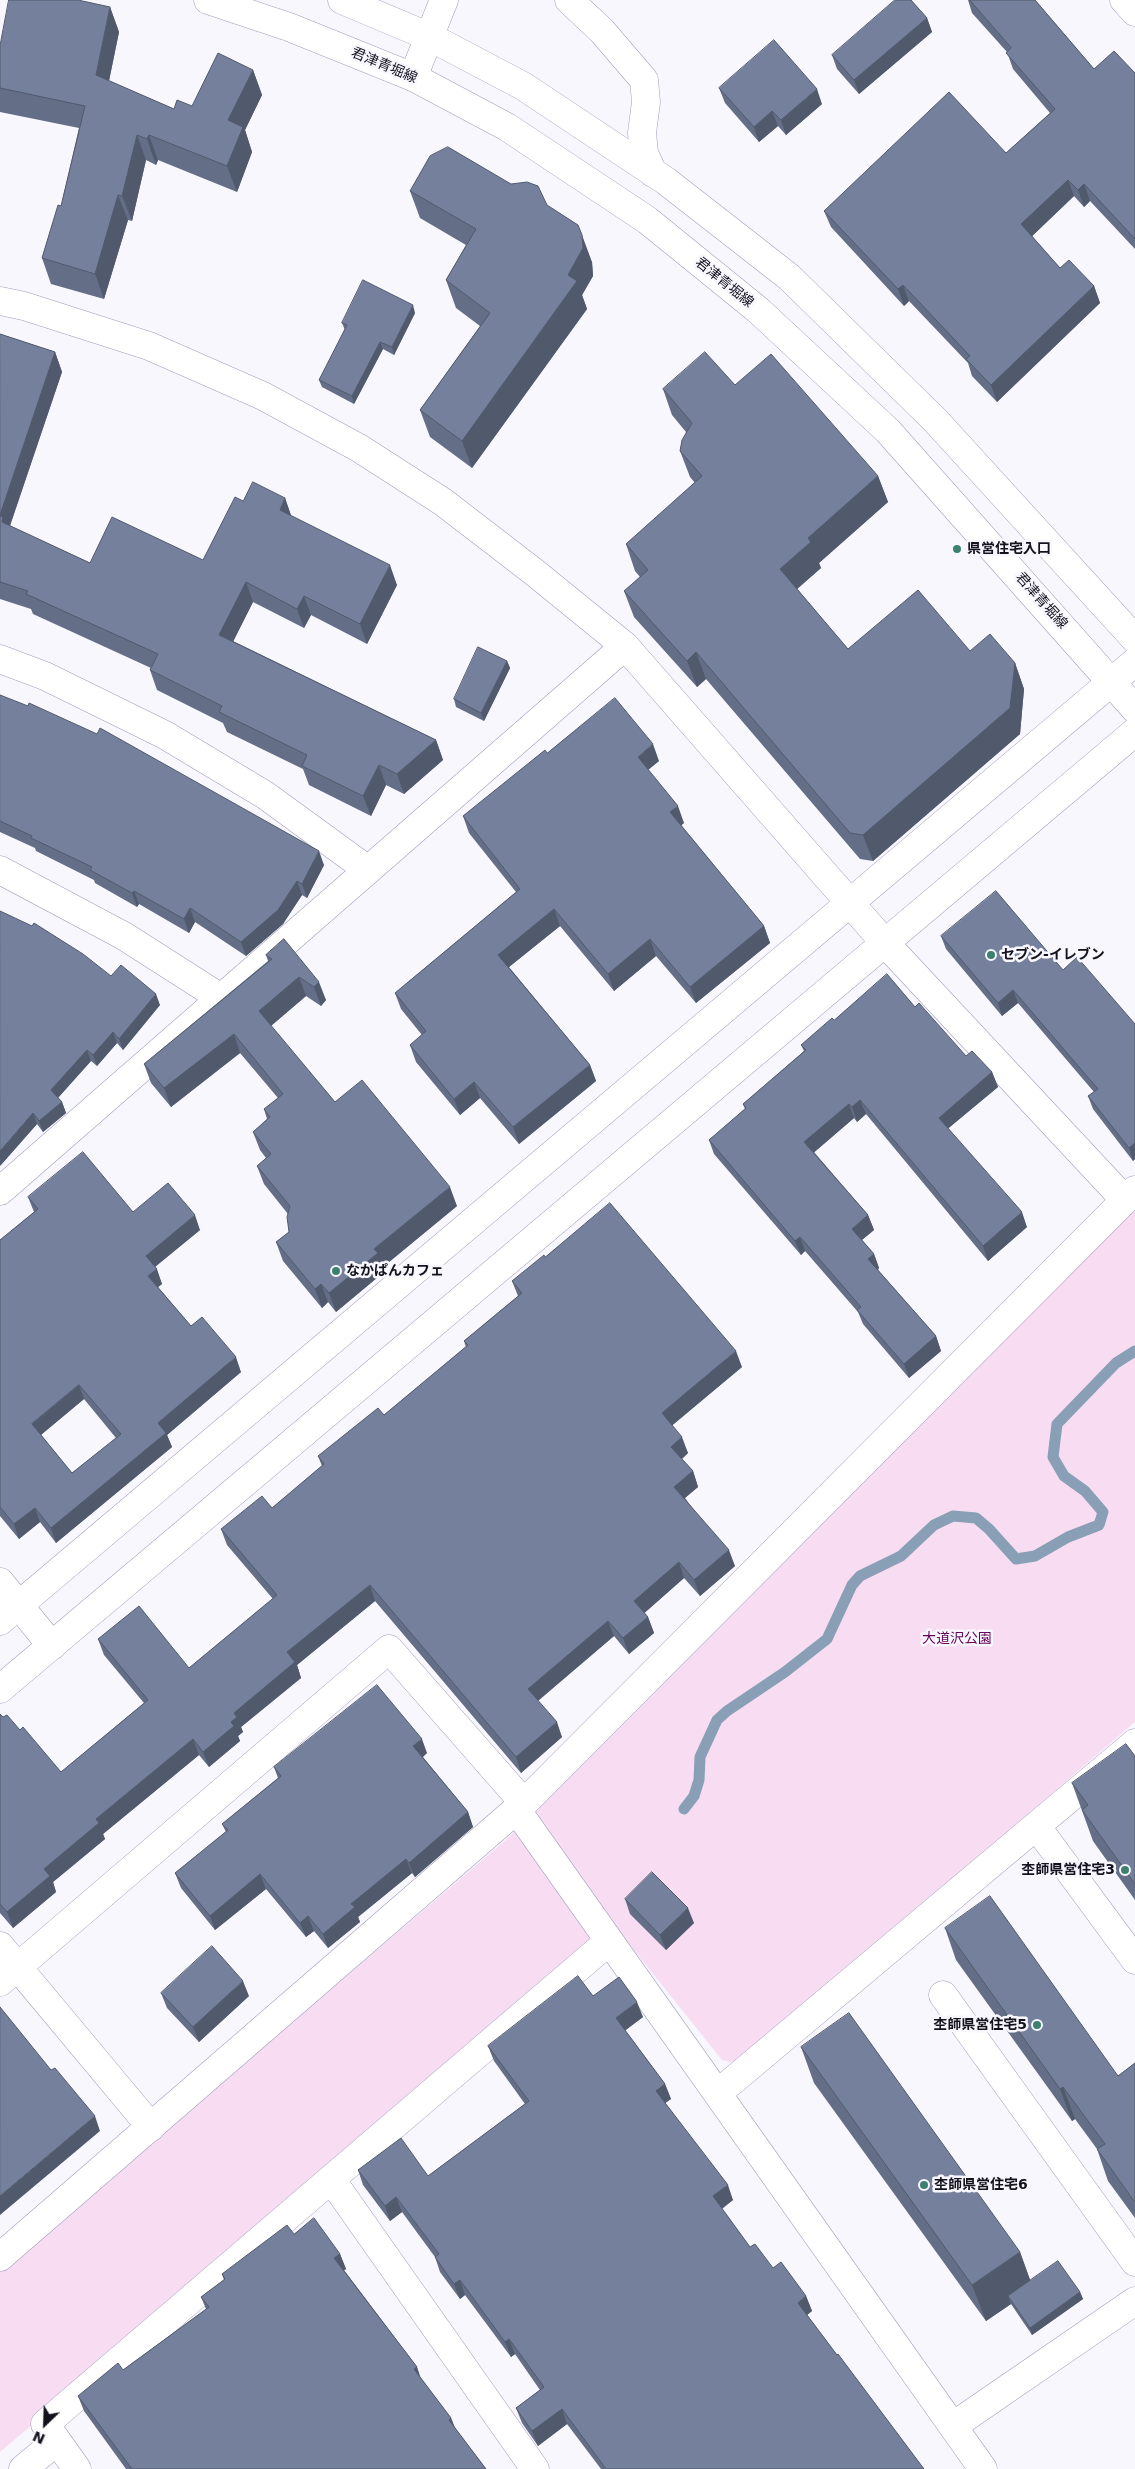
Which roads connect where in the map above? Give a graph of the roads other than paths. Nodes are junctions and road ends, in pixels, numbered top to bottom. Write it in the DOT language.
graph roads {
  1 [pos="208,0"];
  2 [pos="342,0"];
  3 [pos="444,0"];
  4 [pos="569,0"];
  5 [pos="1124,0"];
  6 [pos="1135,12"];
  7 [pos="430,37"];
  8 [pos="413,78"];
  9 [pos="653,173"];
  10 [pos="0,301"];
  11 [pos="1135,639"];
  12 [pos="625,646"];
  13 [pos="0,659"];
  14 [pos="1135,662"];
  15 [pos="1112,681"];
  16 [pos="1135,709"];
  17 [pos="1135,732"];
  18 [pos="0,870"];
  19 [pos="368,870"];
  20 [pos="851,904"];
  21 [pos="885,942"];
  22 [pos="221,998"];
  23 [pos="0,1191"];
  24 [pos="1130,1194"];
  25 [pos="0,1582"];
  26 [pos="10,1613"];
  27 [pos="52,1646"];
  28 [pos="0,1689"];
  29 [pos="1135,1743"];
  30 [pos="520,1806"];
  31 [pos="1037,1827"];
  32 [pos="608,1942"];
  33 [pos="0,1946"];
  34 [pos="1135,1960"];
  35 [pos="9,1975"];
  36 [pos="943,1995"];
  37 [pos="718,2093"];
  38 [pos="151,2127"];
  39 [pos="331,2179"];
  40 [pos="0,2257"];
  41 [pos="1135,2262"];
  42 [pos="1135,2301"];
  43 [pos="953,2426"];
  44 [pos="57,2441"];
  45 [pos="23,2469"];
  46 [pos="77,2469"];
  47 [pos="535,2469"];
  48 [pos="983,2469"];
  1 -- 8 [label="street, 君津青堀線"];
  2 -- 7 [label="street"];
  3 -- 7 [label="street"];
  4 -- 9 [label="street"];
  5 -- 6 [label="street"];
  7 -- 8 [label="street"];
  7 -- 9 [label="street"];
  8 -- 15 [label="street, 君津青堀線"];
  9 -- 11 [label="street"];
  10 -- 12 [label="street"];
  12 -- 19 [label="street"];
  12 -- 20 [label="street"];
  13 -- 19 [label="street"];
  14 -- 15 [label="street"];
  15 -- 16 [label="street, 君津青堀線"];
  15 -- 20 [label="street"];
  17 -- 21 [label="street"];
  18 -- 22 [label="street"];
  19 -- 22 [label="street"];
  20 -- 21 [label="street"];
  20 -- 26 [label="street"];
  21 -- 24 [label="street"];
  21 -- 27 [label="street"];
  22 -- 23 [label="street"];
  24 -- 30 [label="street"];
  25 -- 26 [label="street"];
  26 -- 27 [label="street"];
  27 -- 28 [label="street"];
  29 -- 31 [label="street"];
  30 -- 32 [label="street"];
  30 -- 35 [label="street"];
  30 -- 38 [label="street"];
  31 -- 34 [label="street"];
  31 -- 37 [label="street"];
  32 -- 37 [label="street"];
  32 -- 39 [label="street"];
  33 -- 35 [label="street"];
  35 -- 38 [label="street"];
  36 -- 41 [label="street"];
  37 -- 43 [label="street"];
  38 -- 40 [label="street"];
  39 -- 44 [label="street"];
  39 -- 47 [label="street"];
  42 -- 43 [label="street"];
  43 -- 48 [label="street"];
  44 -- 45 [label="street"];
  44 -- 46 [label="street"];
}
